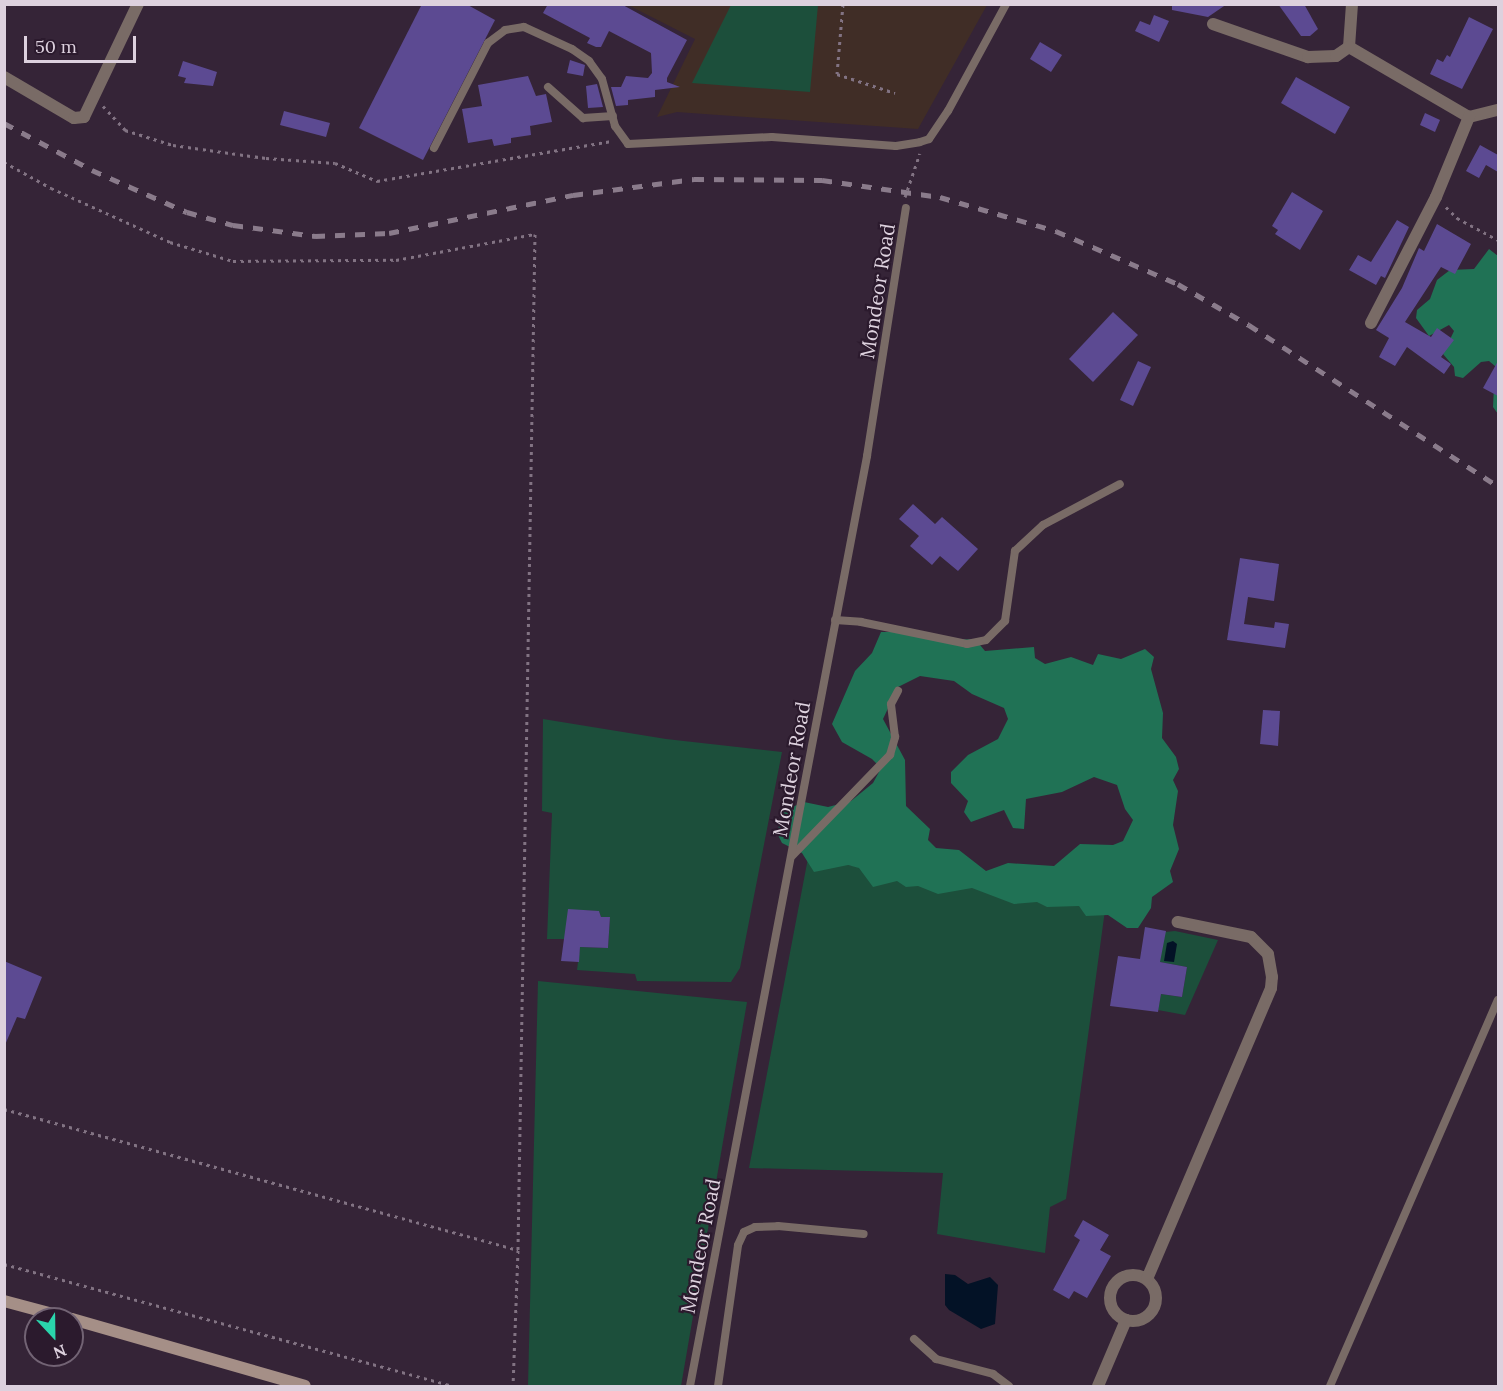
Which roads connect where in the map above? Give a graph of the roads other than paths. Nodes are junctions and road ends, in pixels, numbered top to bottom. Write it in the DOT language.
graph roads {
  1 [pos="138,4"];
  2 [pos="1006,4"];
  3 [pos="1352,4"];
  4 [pos="1213,24"];
  5 [pos="1349,47"];
  6 [pos="4,77"];
  7 [pos="548,87"];
  8 [pos="1498,110"];
  9 [pos="613,116"];
  10 [pos="1469,117"];
  11 [pos="434,148"];
  12 [pos="906,208"];
  13 [pos="1371,323"];
  14 [pos="1120,484"];
  15 [pos="835,621"];
  16 [pos="898,691"];
  17 [pos="791,857"];
  18 [pos="1178,922"];
  19 [pos="1498,1000"];
  20 [pos="864,1234"];
  21 [pos="1147,1279"];
  22 [pos="4,1301"];
  23 [pos="27,1307"];
  24 [pos="1126,1320"];
  25 [pos="84,1322"];
  26 [pos="914,1339"];
  27 [pos="305,1386"];
  28 [pos="690,1386"];
  29 [pos="718,1386"];
  30 [pos="1009,1386"];
  31 [pos="1098,1386"];
  32 [pos="1330,1386"];
  1 -- 6 [label="street"];
  2 -- 9 [label="lane"];
  3 -- 5 [label="street"];
  4 -- 5 [label="street"];
  5 -- 10 [label="street"];
  7 -- 9 [label="lane"];
  8 -- 10 [label="street"];
  9 -- 11 [label="lane"];
  10 -- 13 [label="street"];
  12 -- 15 [label="lane, Mondeor Road"];
  14 -- 15 [label="lane"];
  15 -- 17 [label="lane, Mondeor Road"];
  16 -- 17 [label="lane"];
  17 -- 28 [label="lane, Mondeor Road"];
  18 -- 21 [label="street"];
  19 -- 32 [label="lane"];
  20 -- 29 [label="lane"];
  21 -- 24 [label="street"];
  21 -- 24 [label="street"];
  22 -- 23 [label="main road"];
  24 -- 31 [label="street"];
  25 -- 27 [label="main road"];
  26 -- 30 [label="lane"];
}
